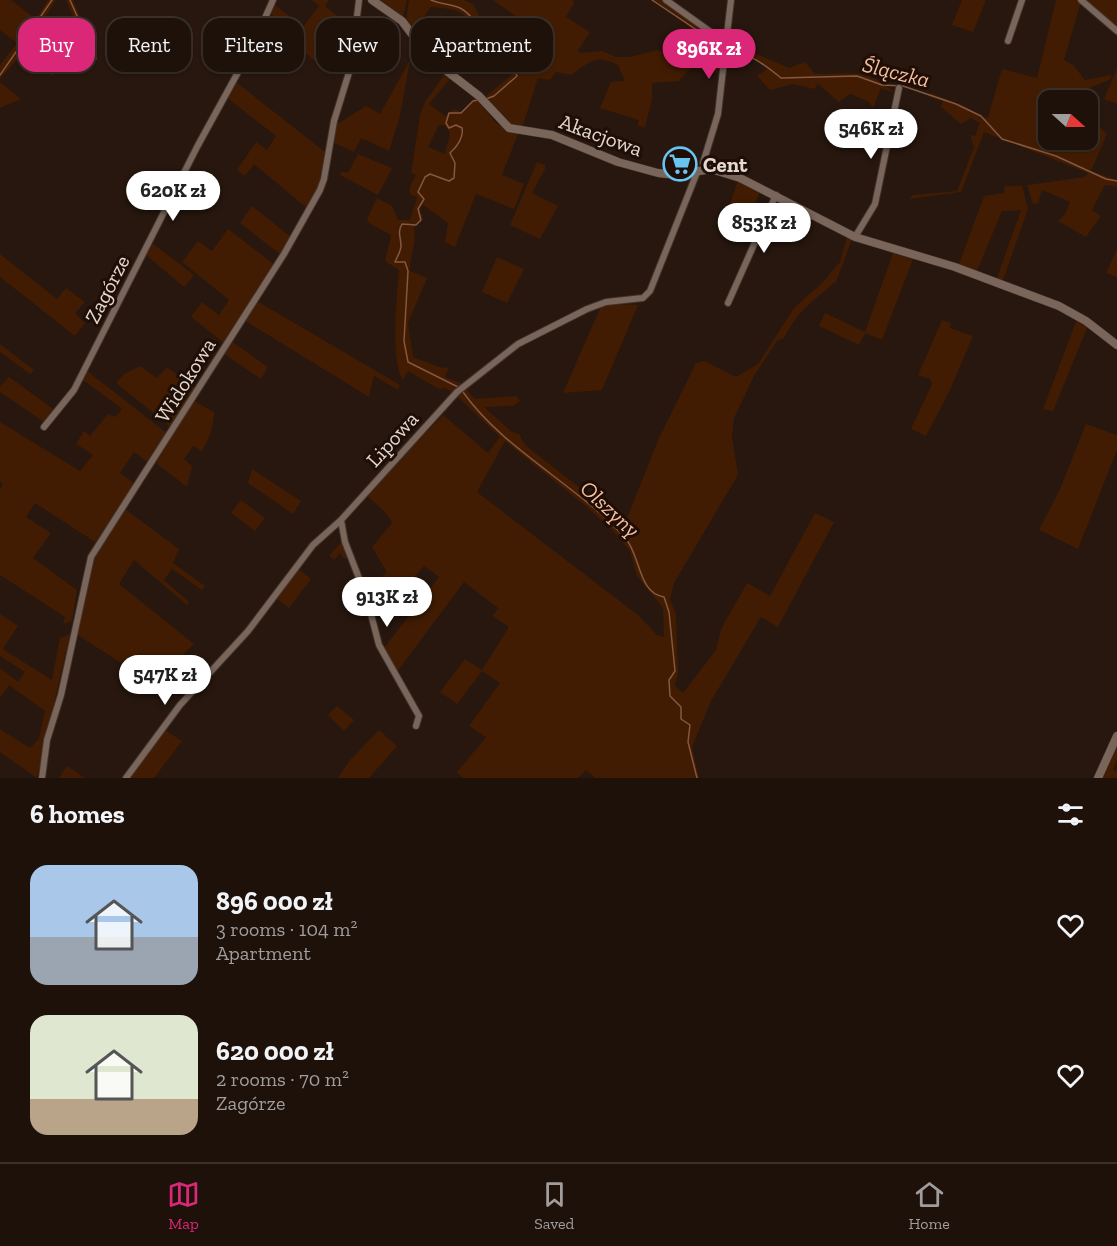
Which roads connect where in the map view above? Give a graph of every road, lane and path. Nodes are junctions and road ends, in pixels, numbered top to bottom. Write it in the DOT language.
graph roads {
  1 [pos="273,0"];
  2 [pos="359,0"];
  3 [pos="372,0"];
  4 [pos="666,0"];
  5 [pos="731,0"];
  6 [pos="1022,0"];
  7 [pos="1081,0"];
  8 [pos="1117,31"];
  9 [pos="1008,41"];
  10 [pos="726,43"];
  11 [pos="899,88"];
  12 [pos="702,169"];
  13 [pos="777,195"];
  14 [pos="855,237"];
  15 [pos="728,303"];
  16 [pos="1117,345"];
  17 [pos="44,427"];
  18 [pos="341,519"];
  19 [pos="416,726"];
  20 [pos="1117,736"];
  21 [pos="42,778"];
  22 [pos="126,778"];
  23 [pos="1098,778"];
  1 -- 17 [label="street, Zagórze"];
  2 -- 21 [label="street, Widokowa"];
  3 -- 12 [label="street, Akacjowa"];
  4 -- 10 [label="street"];
  5 -- 10 [label="street"];
  6 -- 9 [label="street"];
  7 -- 8 [label="street"];
  10 -- 12 [label="street"];
  11 -- 14 [label="street"];
  12 -- 13 [label="street, Akacjowa"];
  12 -- 18 [label="street, Lipowa"];
  13 -- 14 [label="street, Akacjowa"];
  13 -- 15 [label="street"];
  14 -- 16 [label="street, Akacjowa"];
  18 -- 19 [label="street"];
  18 -- 22 [label="street, Lipowa"];
  20 -- 23 [label="street"];
}
